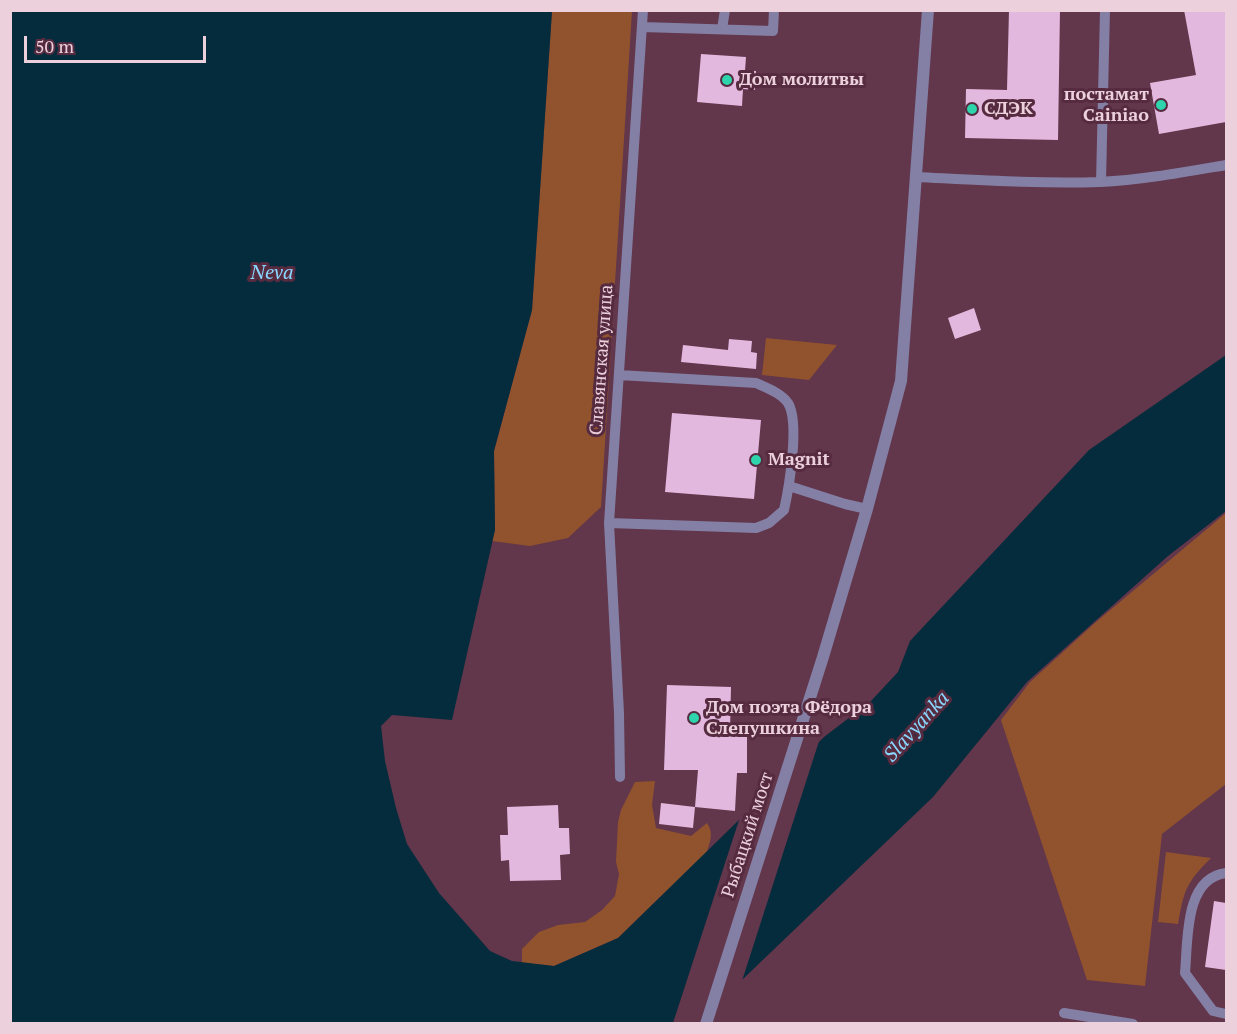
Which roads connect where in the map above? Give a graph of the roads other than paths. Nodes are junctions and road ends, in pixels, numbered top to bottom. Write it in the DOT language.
graph roads {
  1 [pos="643,10"];
  2 [pos="725,10"];
  3 [pos="774,10"];
  4 [pos="928,10"];
  5 [pos="1105,10"];
  6 [pos="642,27"];
  7 [pos="722,29"];
  8 [pos="1227,165"];
  9 [pos="917,177"];
  10 [pos="1101,182"];
  11 [pos="619,375"];
  12 [pos="789,486"];
  13 [pos="867,509"];
  14 [pos="609,523"];
  15 [pos="620,777"];
  16 [pos="1227,873"];
  17 [pos="1064,1013"];
  18 [pos="1227,1014"];
  19 [pos="706,1023"];
  20 [pos="1133,1023"];
  1 -- 6 [label="lane, Славянская улица"];
  2 -- 7 [label="lane"];
  3 -- 7 [label="lane"];
  4 -- 9 [label="street"];
  5 -- 10 [label="lane"];
  6 -- 7 [label="lane"];
  6 -- 11 [label="lane, Славянская улица"];
  8 -- 10 [label="lane"];
  9 -- 10 [label="lane"];
  9 -- 13 [label="street"];
  11 -- 12 [label="lane"];
  11 -- 14 [label="lane, Славянская улица"];
  12 -- 13 [label="lane"];
  12 -- 14 [label="lane"];
  13 -- 19 [label="street, Рыбацкий мост"];
  14 -- 15 [label="lane, Славянская улица"];
  16 -- 18 [label="lane"];
  17 -- 20 [label="lane"];
}
